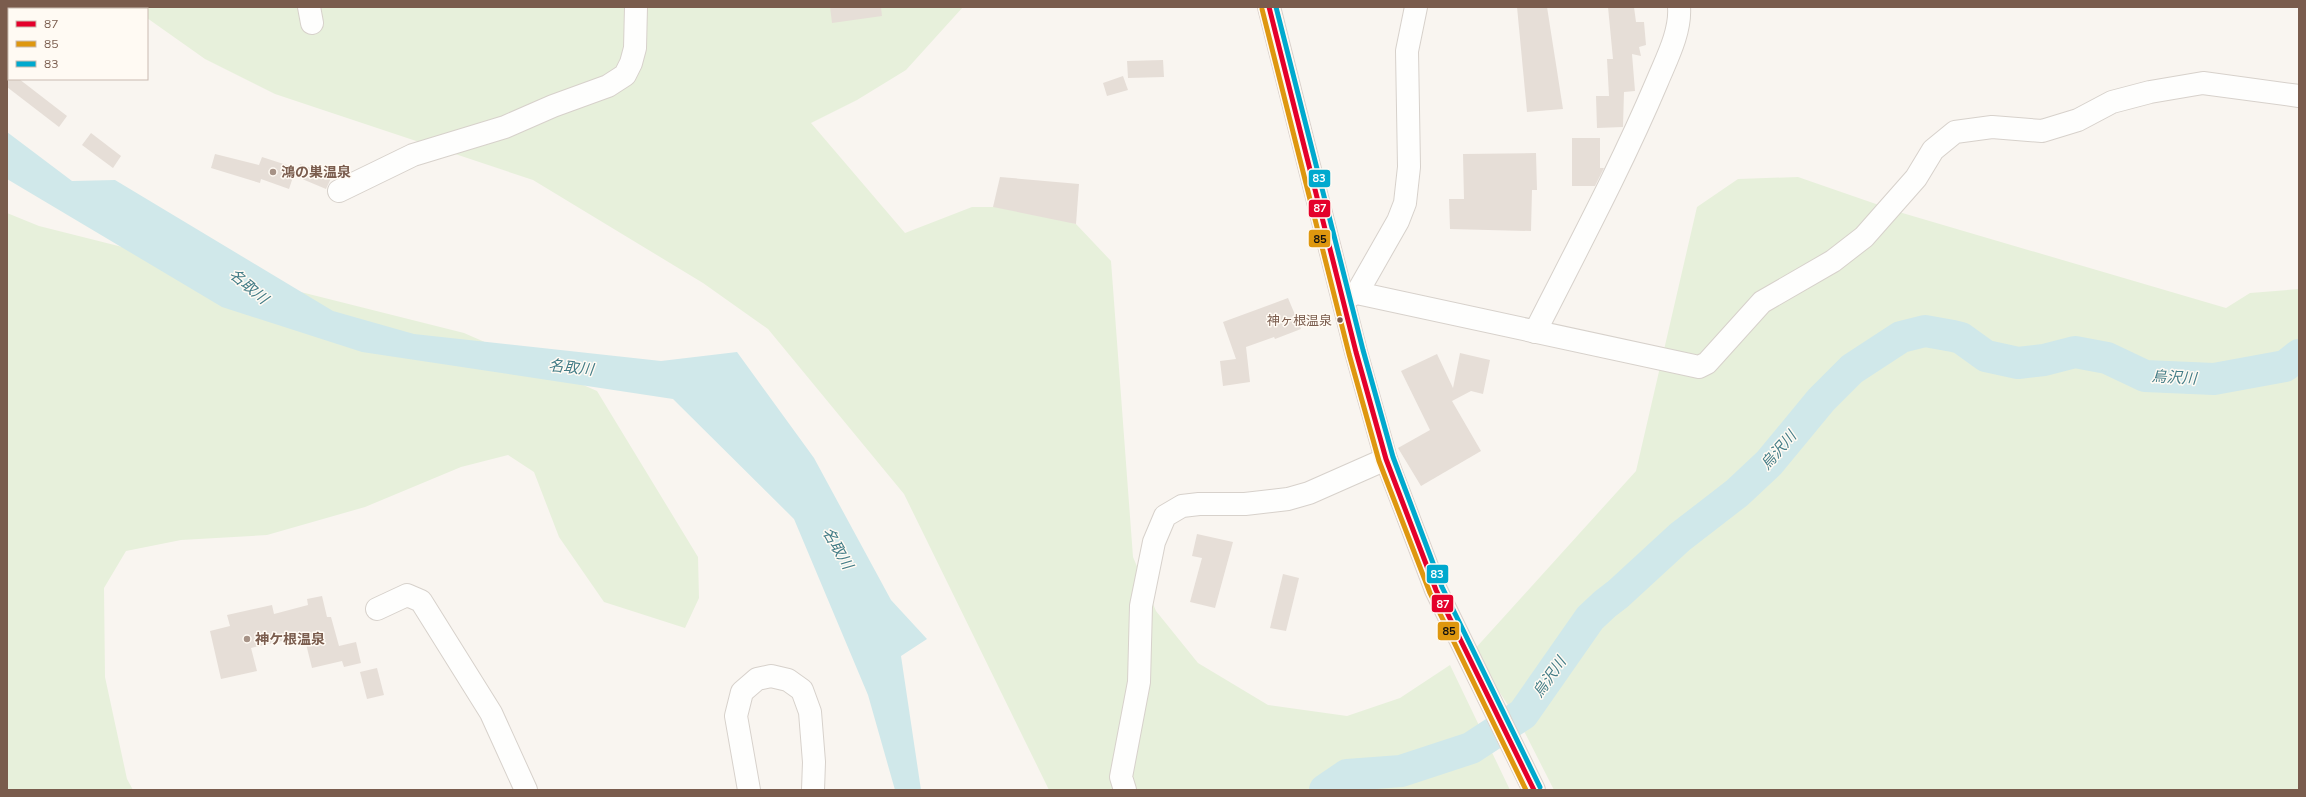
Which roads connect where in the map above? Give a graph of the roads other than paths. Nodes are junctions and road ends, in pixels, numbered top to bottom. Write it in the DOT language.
graph roads {
  1 [pos="636,7"];
  2 [pos="1269,7"];
  3 [pos="1416,7"];
  4 [pos="1679,7"];
  5 [pos="2299,96"];
  6 [pos="338,191"];
  7 [pos="1350,296"];
  8 [pos="1535,332"];
  9 [pos="1386,459"];
  10 [pos="377,609"];
  11 [pos="526,790"];
  12 [pos="749,790"];
  13 [pos="813,790"];
  14 [pos="1125,790"];
  15 [pos="1534,790"];
  1 -- 6 [label="street"];
  2 -- 7 [label="main road"];
  3 -- 7 [label="street"];
  4 -- 8 [label="street"];
  5 -- 8 [label="street"];
  7 -- 8 [label="street"];
  7 -- 9 [label="main road"];
  9 -- 14 [label="street"];
  9 -- 15 [label="main road"];
  10 -- 11 [label="street"];
  12 -- 13 [label="street"];
}
